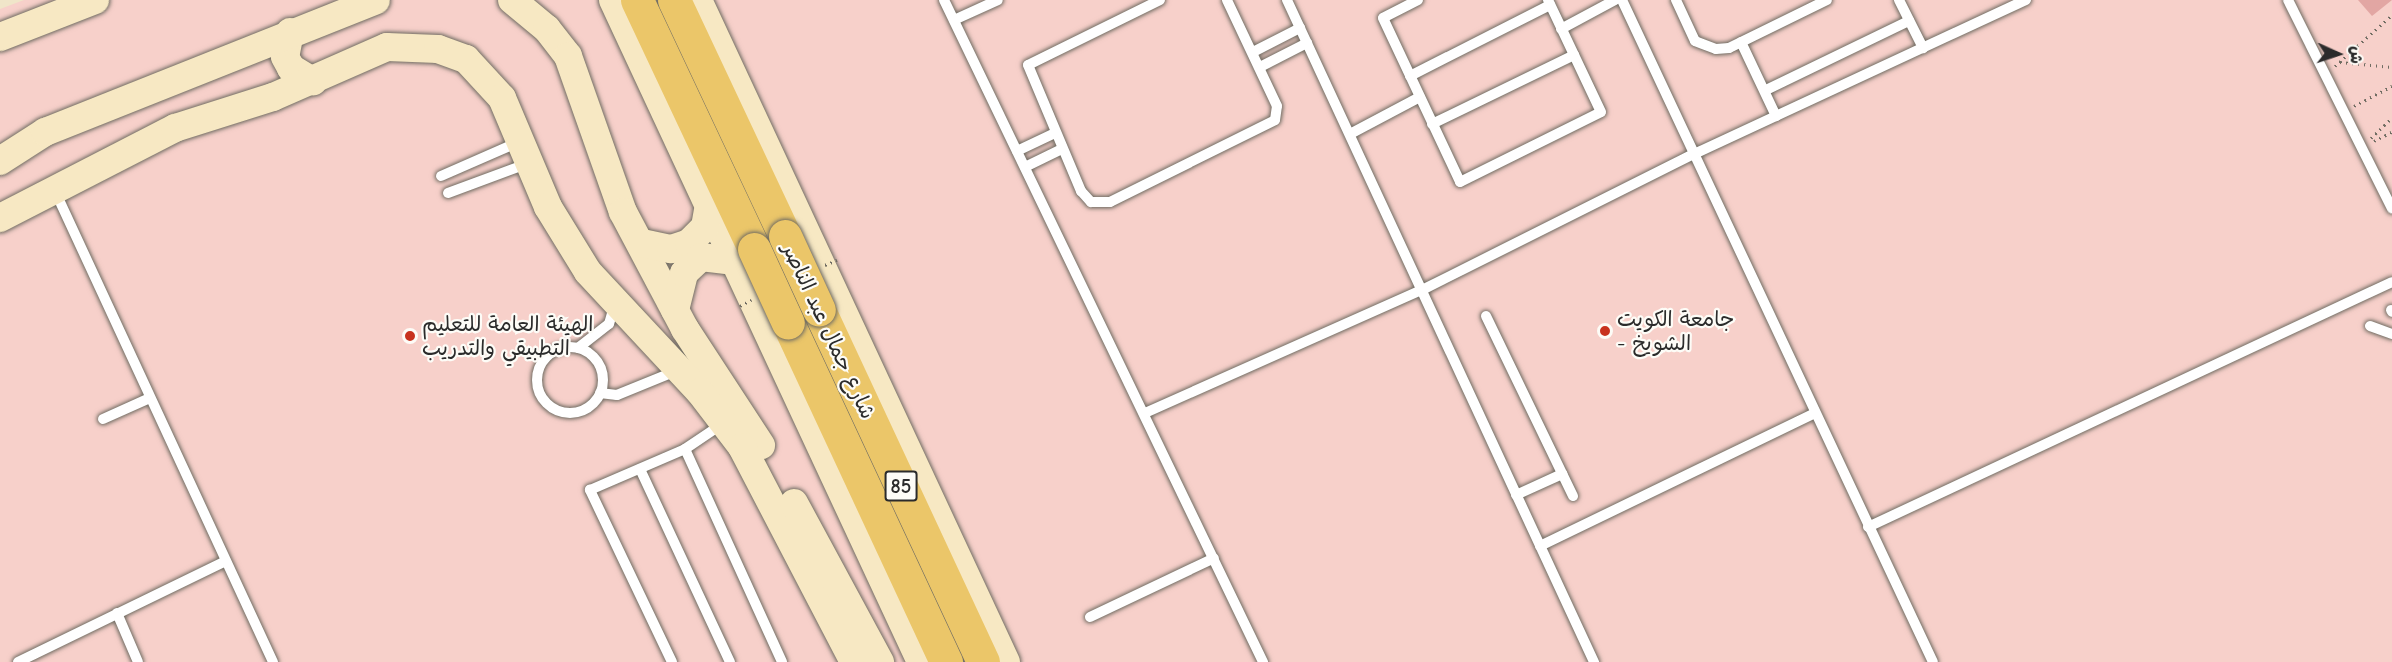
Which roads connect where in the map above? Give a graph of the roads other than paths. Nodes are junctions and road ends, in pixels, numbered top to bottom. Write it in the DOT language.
graph roads {
  1 [pos="95,0"];
  2 [pos="376,0"];
  3 [pos="512,0"];
  4 [pos="613,0"];
  5 [pos="637,0"];
  6 [pos="674,0"];
  7 [pos="698,0"];
  8 [pos="944,0"];
  9 [pos="998,0"];
  10 [pos="1160,0"];
  11 [pos="1227,0"];
  12 [pos="1287,0"];
  13 [pos="1418,0"];
  14 [pos="1615,0"];
  15 [pos="1623,0"];
  16 [pos="1676,0"];
  17 [pos="1827,0"];
  18 [pos="1899,0"];
  19 [pos="2026,0"];
  20 [pos="2288,0"];
  21 [pos="1549,2"];
  22 [pos="954,20"];
  23 [pos="1909,21"];
  24 [pos="1300,28"];
  25 [pos="1561,29"];
  26 [pos="290,32"];
  27 [pos="0,37"];
  28 [pos="1741,42"];
  29 [pos="1307,43"];
  30 [pos="253,47"];
  31 [pos="1923,48"];
  32 [pos="1253,52"];
  33 [pos="1574,55"];
  34 [pos="1260,67"];
  35 [pos="1410,76"];
  36 [pos="313,81"];
  37 [pos="1766,90"];
  38 [pos="273,97"];
  39 [pos="1420,97"];
  40 [pos="1776,116"];
  41 [pos="1432,124"];
  42 [pos="1055,133"];
  43 [pos="1350,134"];
  44 [pos="1062,148"];
  45 [pos="1017,151"];
  46 [pos="525,152"];
  47 [pos="1694,154"];
  48 [pos="2,157"];
  49 [pos="1025,167"];
  50 [pos="441,176"];
  51 [pos="53,188"];
  52 [pos="447,193"];
  53 [pos="709,205"];
  54 [pos="2392,209"];
  55 [pos="0,218"];
  56 [pos="642,243"];
  57 [pos="735,261"];
  58 [pos="2392,282"];
  59 [pos="1424,289"];
  60 [pos="615,302"];
  61 [pos="675,310"];
  62 [pos="1486,316"];
  63 [pos="2370,326"];
  64 [pos="2392,334"];
  65 [pos="578,348"];
  66 [pos="679,370"];
  67 [pos="600,393"];
  68 [pos="150,398"];
  69 [pos="1145,413"];
  70 [pos="1815,413"];
  71 [pos="103,419"];
  72 [pos="725,422"];
  73 [pos="685,449"];
  74 [pos="640,469"];
  75 [pos="1562,474"];
  76 [pos="1516,495"];
  77 [pos="1573,496"];
  78 [pos="1868,527"];
  79 [pos="1540,546"];
  80 [pos="1214,558"];
  81 [pos="226,561"];
  82 [pos="117,613"];
  83 [pos="1089,617"];
  84 [pos="18,662"];
  85 [pos="138,662"];
  86 [pos="273,662"];
  87 [pos="672,662"];
  88 [pos="730,662"];
  89 [pos="782,662"];
  90 [pos="854,662"];
  91 [pos="880,662"];
  92 [pos="921,662"];
  93 [pos="946,662"];
  94 [pos="983,662"];
  95 [pos="1006,662"];
  96 [pos="1263,662"];
  97 [pos="1594,662"];
  98 [pos="1933,662"];
  1 -- 27 [label="street"];
  2 -- 26 [label="street"];
  3 -- 56 [label="street"];
  4 -- 53 [label="street"];
  5 -- 93 [label="highway, شارع جمال عبد الناصر / 85, bridge"];
  6 -- 94 [label="highway, شارع جمال عبد الناصر / 85, bridge"];
  7 -- 95 [label="street"];
  8 -- 22 [label="lane"];
  9 -- 22 [label="lane"];
  10 -- 42 [label="lane"];
  11 -- 32 [label="lane"];
  12 -- 24 [label="lane"];
  13 -- 35 [label="lane"];
  14 -- 25 [label="lane"];
  15 -- 47 [label="lane"];
  16 -- 28 [label="lane"];
  17 -- 28 [label="lane"];
  18 -- 23 [label="lane"];
  19 -- 31 [label="lane"];
  20 -- 54 [label="lane"];
  21 -- 25 [label="lane"];
  21 -- 35 [label="lane"];
  22 -- 45 [label="lane"];
  23 -- 31 [label="lane"];
  23 -- 37 [label="lane"];
  24 -- 29 [label="lane"];
  24 -- 32 [label="lane"];
  25 -- 33 [label="lane"];
  26 -- 30 [label="street"];
  26 -- 36 [label="street"];
  28 -- 37 [label="lane"];
  29 -- 34 [label="lane"];
  29 -- 43 [label="lane"];
  30 -- 38 [label="street"];
  30 -- 48 [label="street"];
  31 -- 40 [label="lane"];
  32 -- 34 [label="lane"];
  33 -- 41 [label="lane"];
  33 -- 41 [label="lane"];
  34 -- 44 [label="lane"];
  35 -- 39 [label="lane"];
  36 -- 38 [label="street"];
  36 -- 46 [label="street"];
  37 -- 40 [label="lane"];
  38 -- 51 [label="street"];
  39 -- 41 [label="lane"];
  39 -- 43 [label="lane"];
  40 -- 47 [label="lane"];
  42 -- 44 [label="lane"];
  42 -- 45 [label="lane"];
  43 -- 59 [label="lane"];
  44 -- 49 [label="lane"];
  45 -- 49 [label="lane"];
  46 -- 50 [label="lane"];
  46 -- 52 [label="lane"];
  46 -- 60 [label="street"];
  47 -- 59 [label="lane"];
  47 -- 70 [label="lane"];
  49 -- 69 [label="lane"];
  51 -- 55 [label="street"];
  51 -- 68 [label="lane"];
  53 -- 56 [label="street"];
  53 -- 57 [label="street"];
  56 -- 61 [label="street"];
  57 -- 61 [label="street"];
  57 -- 92 [label="street"];
  58 -- 78 [label="lane"];
  59 -- 69 [label="lane"];
  59 -- 76 [label="lane"];
  60 -- 65 [label="lane"];
  60 -- 66 [label="street"];
  61 -- 91 [label="street"];
  62 -- 75 [label="lane"];
  63 -- 64 [label="lane"];
  65 -- 67 [label="lane"];
  65 -- 67 [label="lane"];
  66 -- 67 [label="lane"];
  66 -- 72 [label="street"];
  68 -- 71 [label="lane"];
  68 -- 81 [label="lane"];
  69 -- 80 [label="lane"];
  70 -- 78 [label="lane"];
  70 -- 79 [label="lane"];
  72 -- 73 [label="lane"];
  72 -- 90 [label="street"];
  73 -- 74 [label="lane"];
  73 -- 89 [label="lane"];
  74 -- 87 [label="lane"];
  74 -- 88 [label="lane"];
  75 -- 76 [label="lane"];
  75 -- 77 [label="lane"];
  76 -- 79 [label="lane"];
  78 -- 98 [label="lane"];
  79 -- 97 [label="lane"];
  80 -- 83 [label="lane"];
  80 -- 96 [label="lane"];
  81 -- 82 [label="lane"];
  81 -- 86 [label="lane"];
  82 -- 84 [label="lane"];
  82 -- 85 [label="lane"];
}
